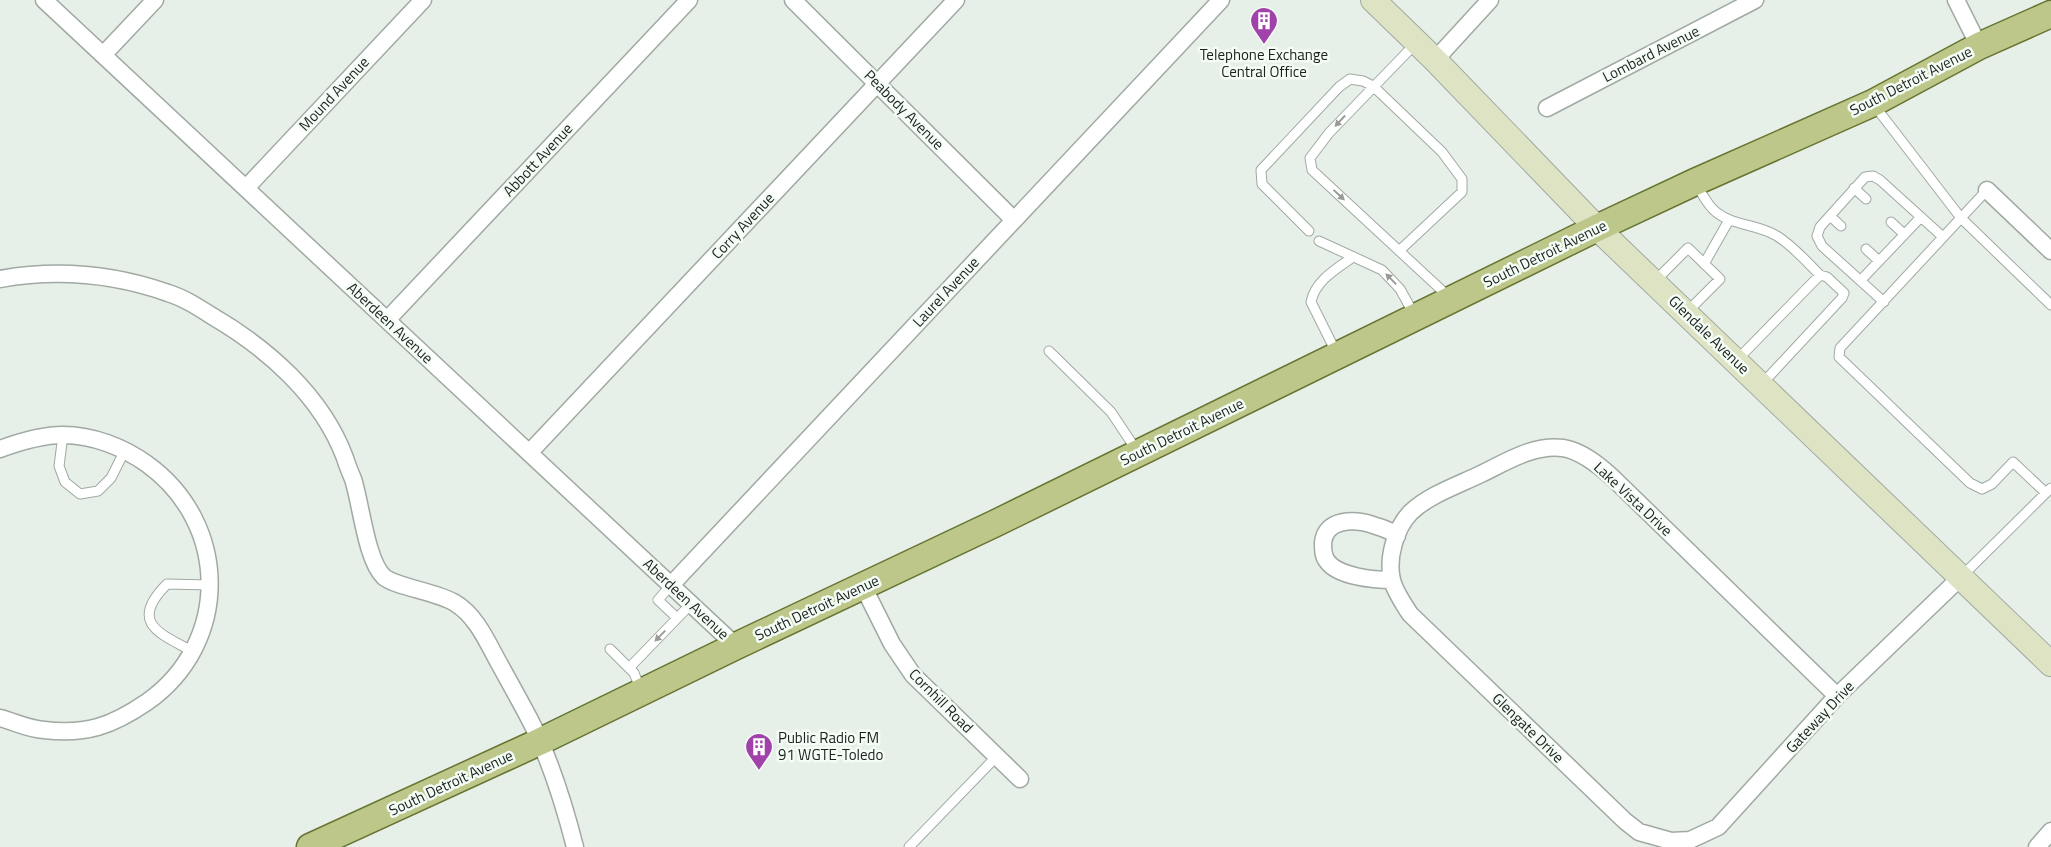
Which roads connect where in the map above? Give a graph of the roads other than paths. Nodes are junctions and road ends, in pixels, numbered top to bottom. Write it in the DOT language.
graph roads {
  1 [pos="44,0"];
  2 [pos="155,0"];
  3 [pos="423,0"];
  4 [pos="689,0"];
  5 [pos="793,0"];
  6 [pos="956,0"];
  7 [pos="1221,0"];
  8 [pos="1373,0"];
  9 [pos="1490,0"];
  10 [pos="1755,0"];
  11 [pos="1956,0"];
  12 [pos="2051,14"];
  13 [pos="1416,42"];
  14 [pos="1979,46"];
  15 [pos="103,55"];
  16 [pos="1435,60"];
  17 [pos="877,84"];
  18 [pos="1373,86"];
  19 [pos="1873,103"];
  20 [pos="1546,108"];
  21 [pos="1695,182"];
  22 [pos="246,188"];
  23 [pos="1854,188"];
  24 [pos="1987,190"];
  25 [pos="1866,199"];
  26 [pos="1830,216"];
  27 [pos="1921,217"];
  28 [pos="1961,218"];
  29 [pos="1014,220"];
  30 [pos="1729,220"];
  31 [pos="1891,222"];
  32 [pos="1841,226"];
  33 [pos="1597,228"];
  34 [pos="1309,231"];
  35 [pos="1904,234"];
  36 [pos="1943,237"];
  37 [pos="1319,241"];
  38 [pos="1866,249"];
  39 [pos="1399,251"];
  40 [pos="2051,251"];
  41 [pos="1353,258"];
  42 [pos="1879,261"];
  43 [pos="1704,264"];
  44 [pos="1820,275"];
  45 [pos="0,280"];
  46 [pos="1861,280"];
  47 [pos="1654,282"];
  48 [pos="1451,299"];
  49 [pos="1884,302"];
  50 [pos="2051,304"];
  51 [pos="1686,313"];
  52 [pos="1415,316"];
  53 [pos="387,320"];
  54 [pos="1049,351"];
  55 [pos="1337,355"];
  56 [pos="1736,361"];
  57 [pos="1761,385"];
  58 [pos="63,435"];
  59 [pos="0,449"];
  60 [pos="125,450"];
  61 [pos="529,453"];
  62 [pos="1139,454"];
  63 [pos="2049,491"];
  64 [pos="1397,536"];
  65 [pos="1962,576"];
  66 [pos="1392,580"];
  67 [pos="210,585"];
  68 [pos="671,585"];
  69 [pos="863,586"];
  70 [pos="1398,596"];
  71 [pos="691,604"];
  72 [pos="677,618"];
  73 [pos="736,646"];
  74 [pos="610,650"];
  75 [pos="192,651"];
  76 [pos="2051,664"];
  77 [pos="629,668"];
  78 [pos="641,692"];
  79 [pos="1837,696"];
  80 [pos="0,718"];
  81 [pos="539,742"];
  82 [pos="997,756"];
  83 [pos="1020,779"];
  84 [pos="2051,831"];
  85 [pos="1671,842"];
  86 [pos="310,847"];
  87 [pos="575,847"];
  88 [pos="909,847"];
  89 [pos="2037,847"];
  1 -- 15 [label="street, Aberdeen Avenue"];
  2 -- 15 [label="street"];
  3 -- 22 [label="street, Mound Avenue"];
  4 -- 53 [label="street, Abbott Avenue"];
  5 -- 17 [label="street, Peabody Avenue"];
  6 -- 17 [label="street, Corry Avenue"];
  7 -- 29 [label="street, Laurel Avenue"];
  8 -- 13 [label="main road, Glendale Avenue"];
  9 -- 16 [label="street"];
  10 -- 20 [label="street, Lombard Avenue"];
  11 -- 14 [label="street"];
  12 -- 14 [label="main road, South Detroit Avenue"];
  13 -- 16 [label="main road, Glendale Avenue"];
  13 -- 18 [label="lane"];
  14 -- 19 [label="main road, South Detroit Avenue"];
  15 -- 22 [label="street, Aberdeen Avenue"];
  16 -- 33 [label="main road, Glendale Avenue"];
  17 -- 29 [label="street, Peabody Avenue"];
  17 -- 61 [label="street, Corry Avenue"];
  18 -- 34 [label="lane"];
  18 -- 39 [label="lane, one-way"];
  18 -- 39 [label="lane"];
  19 -- 21 [label="main road, South Detroit Avenue"];
  19 -- 28 [label="lane"];
  21 -- 30 [label="lane"];
  21 -- 33 [label="main road, South Detroit Avenue"];
  22 -- 53 [label="street, Aberdeen Avenue"];
  23 -- 25 [label="lane"];
  23 -- 26 [label="lane"];
  23 -- 27 [label="lane"];
  24 -- 28 [label="lane"];
  24 -- 40 [label="street"];
  26 -- 32 [label="lane"];
  26 -- 46 [label="lane"];
  27 -- 35 [label="lane"];
  27 -- 36 [label="lane"];
  28 -- 36 [label="lane"];
  28 -- 50 [label="lane"];
  29 -- 68 [label="street, Laurel Avenue"];
  30 -- 43 [label="lane"];
  30 -- 44 [label="lane"];
  31 -- 35 [label="lane"];
  33 -- 47 [label="main road, Glendale Avenue"];
  33 -- 48 [label="main road, South Detroit Avenue"];
  35 -- 42 [label="lane"];
  36 -- 49 [label="lane"];
  37 -- 41 [label="lane"];
  38 -- 42 [label="lane"];
  39 -- 48 [label="lane"];
  52 -- 41 [label="lane, one-way"];
  41 -- 55 [label="lane"];
  42 -- 46 [label="lane"];
  43 -- 47 [label="lane"];
  43 -- 51 [label="lane"];
  44 -- 56 [label="lane"];
  44 -- 57 [label="lane"];
  45 -- 81 [label="street"];
  46 -- 49 [label="lane"];
  47 -- 51 [label="main road, Glendale Avenue"];
  48 -- 52 [label="main road, South Detroit Avenue"];
  49 -- 63 [label="lane"];
  51 -- 56 [label="main road, Glendale Avenue"];
  52 -- 55 [label="main road, South Detroit Avenue"];
  53 -- 61 [label="street, Aberdeen Avenue"];
  54 -- 62 [label="lane"];
  55 -- 62 [label="main road, South Detroit Avenue"];
  56 -- 57 [label="main road, Glendale Avenue"];
  57 -- 65 [label="main road, Glendale Avenue"];
  58 -- 59 [label="street"];
  58 -- 60 [label="street"];
  58 -- 60 [label="lane"];
  60 -- 67 [label="street"];
  61 -- 68 [label="street, Aberdeen Avenue"];
  62 -- 69 [label="main road, South Detroit Avenue"];
  63 -- 65 [label="lane"];
  64 -- 66 [label="street, Lake Vista Drive"];
  64 -- 66 [label="street"];
  64 -- 79 [label="street, Lake Vista Drive"];
  65 -- 76 [label="main road, Glendale Avenue"];
  65 -- 79 [label="street, Gateway Drive"];
  66 -- 70 [label="street, Lake Vista Drive"];
  67 -- 75 [label="street"];
  67 -- 75 [label="lane"];
  68 -- 71 [label="street, Aberdeen Avenue"];
  68 -- 72 [label="lane"];
  69 -- 73 [label="main road, South Detroit Avenue"];
  69 -- 82 [label="street, Cornhill Road"];
  70 -- 85 [label="street, Glengate Drive"];
  71 -- 72 [label="lane"];
  71 -- 73 [label="street, Aberdeen Avenue"];
  72 -- 77 [label="lane, one-way"];
  73 -- 78 [label="main road, South Detroit Avenue"];
  74 -- 77 [label="lane"];
  75 -- 80 [label="street"];
  77 -- 78 [label="lane"];
  78 -- 81 [label="main road, South Detroit Avenue"];
  79 -- 85 [label="street, Gateway Drive"];
  81 -- 86 [label="main road, South Detroit Avenue"];
  81 -- 87 [label="street"];
  82 -- 83 [label="street, Cornhill Road"];
  82 -- 88 [label="lane"];
  84 -- 89 [label="street"];
}
